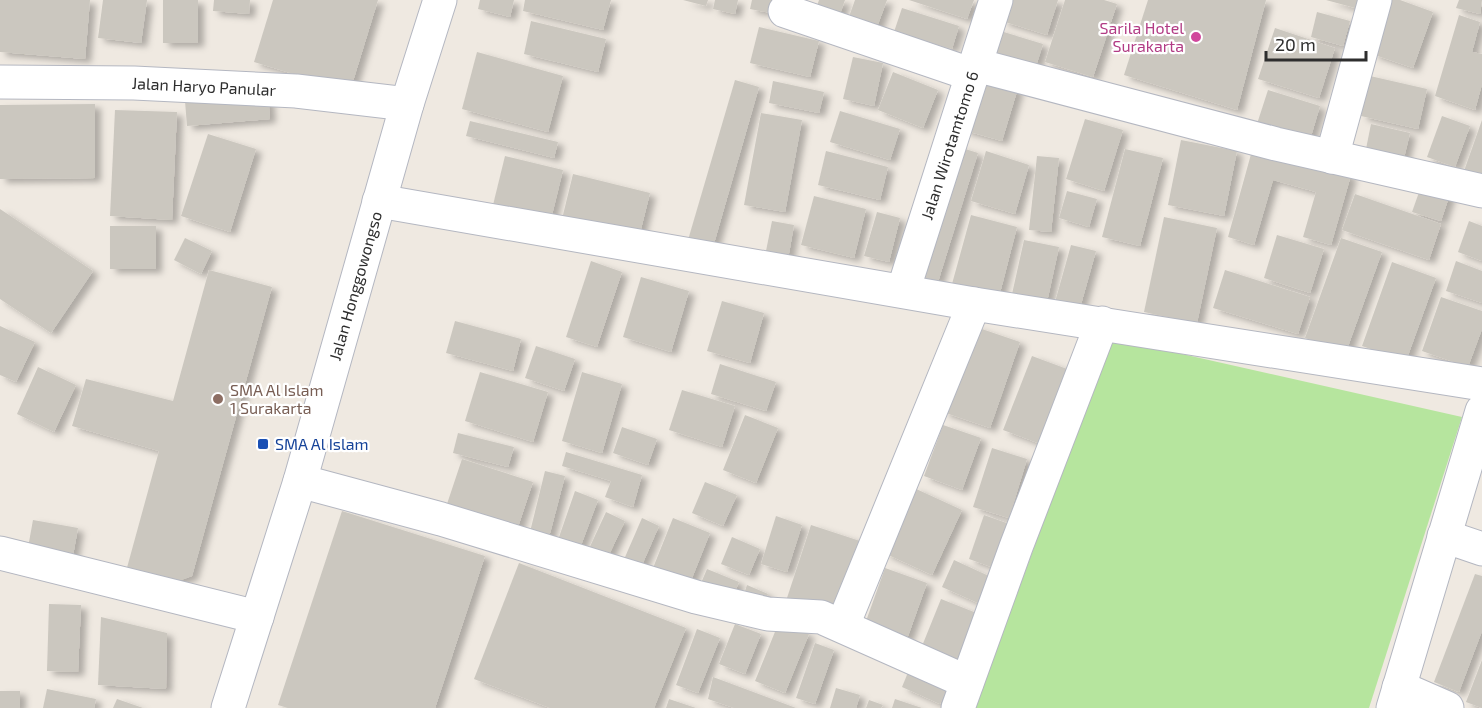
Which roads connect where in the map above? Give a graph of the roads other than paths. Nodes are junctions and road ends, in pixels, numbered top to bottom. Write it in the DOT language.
graph roads {
  1 [pos="440,0"];
  2 [pos="996,0"];
  3 [pos="1375,0"];
  4 [pos="785,11"];
  5 [pos="974,70"];
  6 [pos="0,82"];
  7 [pos="407,104"];
  8 [pos="1332,156"];
  9 [pos="1482,191"];
  10 [pos="379,201"];
  11 [pos="903,291"];
  12 [pos="975,304"];
  13 [pos="1102,323"];
  14 [pos="1482,384"];
  15 [pos="1482,411"];
  16 [pos="300,481"];
  17 [pos="1444,536"];
  18 [pos="1482,549"];
  19 [pos="0,553"];
  20 [pos="256,617"];
  21 [pos="843,625"];
  22 [pos="963,695"];
  23 [pos="1396,698"];
  24 [pos="228,708"];
  25 [pos="1448,708"];
  1 -- 7 [label="street, Jalan Honggowongso"];
  2 -- 5 [label="street, Jalan Wirotamtomo 6"];
  3 -- 8 [label="street"];
  4 -- 5 [label="street"];
  5 -- 8 [label="street"];
  5 -- 11 [label="street, Jalan Wirotamtomo 6"];
  6 -- 7 [label="street, Jalan Haryo Panular"];
  7 -- 10 [label="street, Jalan Honggowongso"];
  8 -- 9 [label="street"];
  10 -- 11 [label="street"];
  10 -- 16 [label="street, Jalan Honggowongso"];
  11 -- 12 [label="street"];
  12 -- 13 [label="street"];
  12 -- 21 [label="street"];
  13 -- 14 [label="street"];
  13 -- 22 [label="street"];
  15 -- 17 [label="street"];
  16 -- 20 [label="street, Jalan Honggowongso"];
  16 -- 21 [label="street"];
  17 -- 18 [label="street"];
  17 -- 23 [label="street"];
  19 -- 20 [label="street"];
  20 -- 24 [label="street, Jalan Honggowongso"];
  21 -- 22 [label="street"];
  23 -- 25 [label="street"];
}
